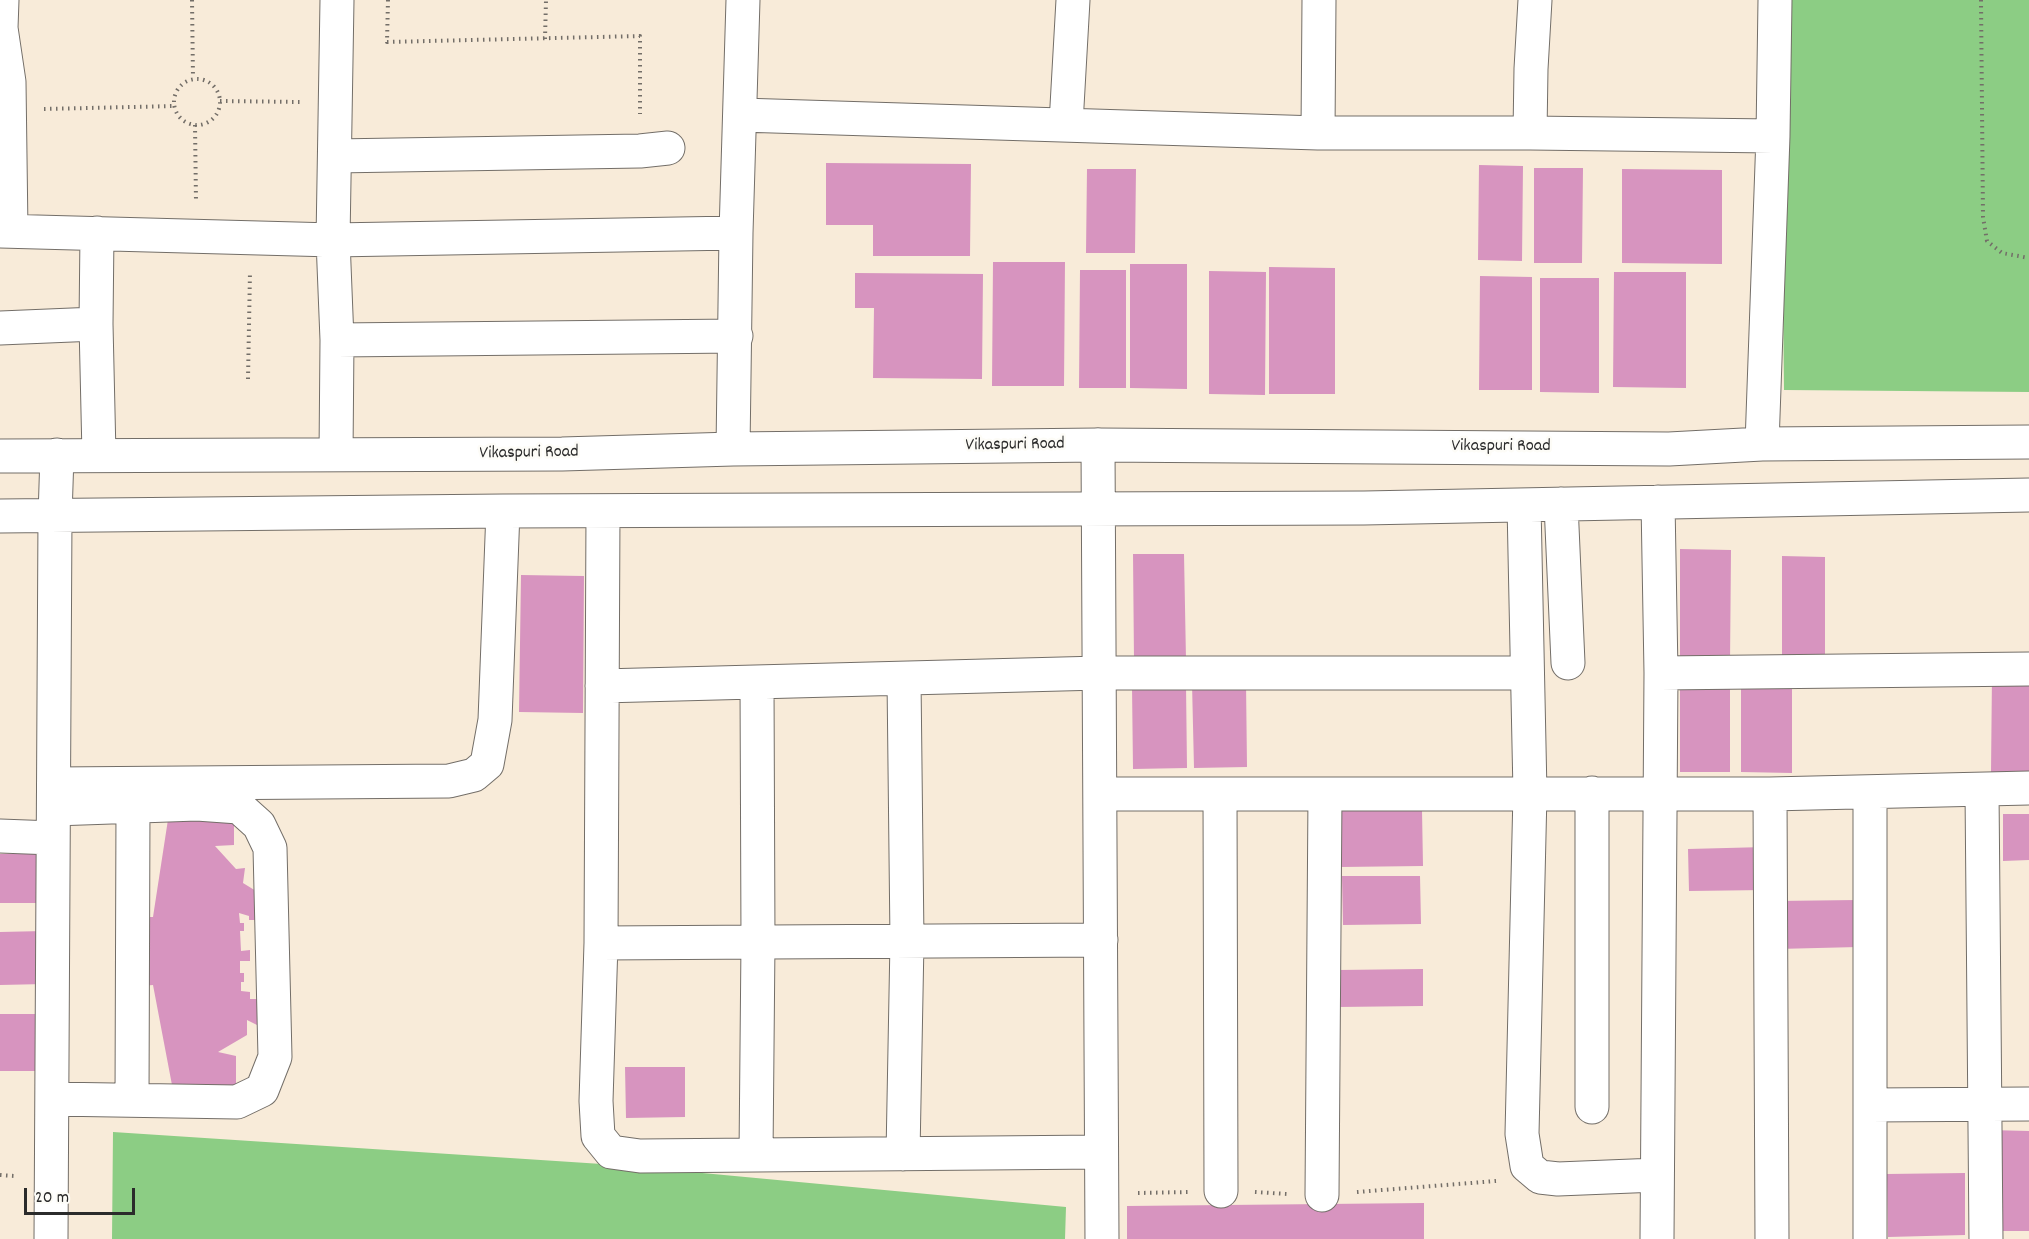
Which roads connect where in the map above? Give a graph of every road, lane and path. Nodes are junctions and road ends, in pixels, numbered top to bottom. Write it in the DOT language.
graph roads {
  1 [pos="192,0"];
  2 [pos="337,0"];
  3 [pos="388,0"];
  4 [pos="546,0"];
  5 [pos="743,0"];
  6 [pos="1073,0"];
  7 [pos="1319,0"];
  8 [pos="1535,0"];
  9 [pos="1775,0"];
  10 [pos="1981,0"];
  11 [pos="1,19"];
  12 [pos="544,39"];
  13 [pos="193,78"];
  14 [pos="220,101"];
  15 [pos="6,103"];
  16 [pos="336,103"];
  17 [pos="175,106"];
  18 [pos="741,115"];
  19 [pos="1066,124"];
  20 [pos="195,125"];
  21 [pos="1318,133"];
  22 [pos="1530,133"];
  23 [pos="1773,136"];
  24 [pos="654,150"];
  25 [pos="335,156"];
  26 [pos="5,231"];
  27 [pos="97,233"];
  28 [pos="736,233"];
  29 [pos="197,236"];
  30 [pos="250,237"];
  31 [pos="333,240"];
  32 [pos="2029,258"];
  33 [pos="96,324"];
  34 [pos="0,328"];
  35 [pos="736,336"];
  36 [pos="337,340"];
  37 [pos="248,379"];
  38 [pos="2029,442"];
  39 [pos="1762,444"];
  40 [pos="1098,445"];
  41 [pos="734,449"];
  42 [pos="57,455"];
  43 [pos="99,455"];
  44 [pos="336,455"];
  45 [pos="0,456"];
  46 [pos="2029,495"];
  47 [pos="1658,502"];
  48 [pos="1561,504"];
  49 [pos="1524,505"];
  50 [pos="1099,508"];
  51 [pos="503,511"];
  52 [pos="603,512"];
  53 [pos="0,516"];
  54 [pos="55,516"];
  55 [pos="1568,663"];
  56 [pos="2029,669"];
  57 [pos="1100,673"];
  58 [pos="1527,673"];
  59 [pos="1661,673"];
  60 [pos="904,679"];
  61 [pos="757,682"];
  62 [pos="602,686"];
  63 [pos="2029,788"];
  64 [pos="1982,790"];
  65 [pos="1870,792"];
  66 [pos="1530,793"];
  67 [pos="1592,793"];
  68 [pos="1101,794"];
  69 [pos="1220,794"];
  70 [pos="1325,794"];
  71 [pos="1659,794"];
  72 [pos="1770,794"];
  73 [pos="133,806"];
  74 [pos="54,810"];
  75 [pos="0,836"];
  76 [pos="1101,940"];
  77 [pos="907,941"];
  78 [pos="758,942"];
  79 [pos="601,943"];
  80 [pos="52,1099"];
  81 [pos="132,1100"];
  82 [pos="1985,1104"];
  83 [pos="2029,1104"];
  84 [pos="1870,1105"];
  85 [pos="1592,1107"];
  86 [pos="1101,1152"];
  87 [pos="903,1154"];
  88 [pos="756,1155"];
  89 [pos="1658,1175"];
  90 [pos="1221,1191"];
  91 [pos="1322,1195"];
  92 [pos="51,1239"];
  93 [pos="1101,1239"];
  94 [pos="1657,1239"];
  95 [pos="1772,1239"];
  96 [pos="1870,1239"];
  97 [pos="1986,1239"];
  1 -- 13 [label="path"];
  2 -- 16 [label="street"];
  3 -- 12 [label="path"];
  4 -- 12 [label="path"];
  5 -- 18 [label="street"];
  6 -- 19 [label="street"];
  7 -- 21 [label="street"];
  8 -- 22 [label="street"];
  9 -- 23 [label="street"];
  10 -- 32 [label="path"];
  11 -- 15 [label="street"];
  12 -- 24 [label="path"];
  13 -- 14 [label="path"];
  13 -- 17 [label="path"];
  14 -- 16 [label="path"];
  14 -- 20 [label="path"];
  15 -- 17 [label="path"];
  15 -- 26 [label="street"];
  16 -- 25 [label="street"];
  17 -- 20 [label="path"];
  18 -- 19 [label="street"];
  18 -- 28 [label="street"];
  19 -- 21 [label="street"];
  20 -- 29 [label="path"];
  21 -- 22 [label="street"];
  22 -- 23 [label="street"];
  23 -- 39 [label="street"];
  24 -- 25 [label="street"];
  25 -- 31 [label="street"];
  26 -- 27 [label="street"];
  27 -- 29 [label="street"];
  27 -- 33 [label="street"];
  28 -- 31 [label="street"];
  28 -- 35 [label="street"];
  29 -- 30 [label="street"];
  30 -- 31 [label="street"];
  30 -- 37 [label="path"];
  31 -- 36 [label="street"];
  33 -- 34 [label="street"];
  33 -- 43 [label="street"];
  35 -- 36 [label="street"];
  35 -- 41 [label="street"];
  36 -- 44 [label="street"];
  38 -- 39 [label="street, Vikaspuri Road"];
  39 -- 40 [label="street, Vikaspuri Road"];
  40 -- 41 [label="street, Vikaspuri Road"];
  40 -- 50 [label="street"];
  41 -- 44 [label="street, Vikaspuri Road"];
  42 -- 43 [label="street, Vikaspuri Road"];
  42 -- 45 [label="street, Vikaspuri Road"];
  42 -- 54 [label="street"];
  43 -- 44 [label="street, Vikaspuri Road"];
  46 -- 47 [label="street"];
  47 -- 48 [label="street"];
  47 -- 59 [label="street"];
  48 -- 49 [label="street"];
  48 -- 55 [label="street"];
  49 -- 50 [label="street"];
  49 -- 58 [label="street"];
  50 -- 52 [label="street"];
  50 -- 57 [label="street"];
  51 -- 52 [label="street"];
  51 -- 54 [label="street"];
  51 -- 74 [label="street"];
  52 -- 62 [label="street"];
  53 -- 54 [label="street"];
  54 -- 74 [label="street"];
  56 -- 59 [label="street"];
  57 -- 58 [label="street"];
  57 -- 60 [label="street"];
  57 -- 68 [label="street"];
  58 -- 66 [label="street"];
  59 -- 71 [label="street"];
  60 -- 61 [label="street"];
  60 -- 77 [label="street"];
  61 -- 62 [label="street"];
  61 -- 78 [label="street"];
  62 -- 79 [label="street"];
  63 -- 64 [label="street"];
  64 -- 65 [label="street"];
  64 -- 82 [label="street"];
  65 -- 72 [label="street"];
  65 -- 84 [label="street"];
  66 -- 67 [label="street"];
  66 -- 70 [label="street"];
  66 -- 89 [label="street"];
  67 -- 71 [label="street"];
  67 -- 85 [label="street"];
  68 -- 69 [label="street"];
  68 -- 76 [label="street"];
  69 -- 70 [label="street"];
  69 -- 90 [label="street"];
  70 -- 91 [label="street"];
  71 -- 72 [label="street"];
  71 -- 89 [label="street"];
  72 -- 95 [label="street"];
  73 -- 74 [label="street"];
  73 -- 81 [label="street"];
  73 -- 81 [label="street"];
  74 -- 75 [label="street"];
  74 -- 80 [label="street"];
  76 -- 77 [label="street"];
  76 -- 86 [label="street"];
  77 -- 78 [label="street"];
  77 -- 87 [label="street"];
  78 -- 79 [label="street"];
  78 -- 88 [label="street"];
  79 -- 88 [label="street"];
  80 -- 81 [label="street"];
  80 -- 92 [label="street"];
  82 -- 83 [label="street"];
  82 -- 84 [label="street"];
  82 -- 97 [label="street"];
  84 -- 96 [label="street"];
  86 -- 87 [label="street"];
  86 -- 93 [label="street"];
  87 -- 88 [label="street"];
  89 -- 94 [label="street"];
}
